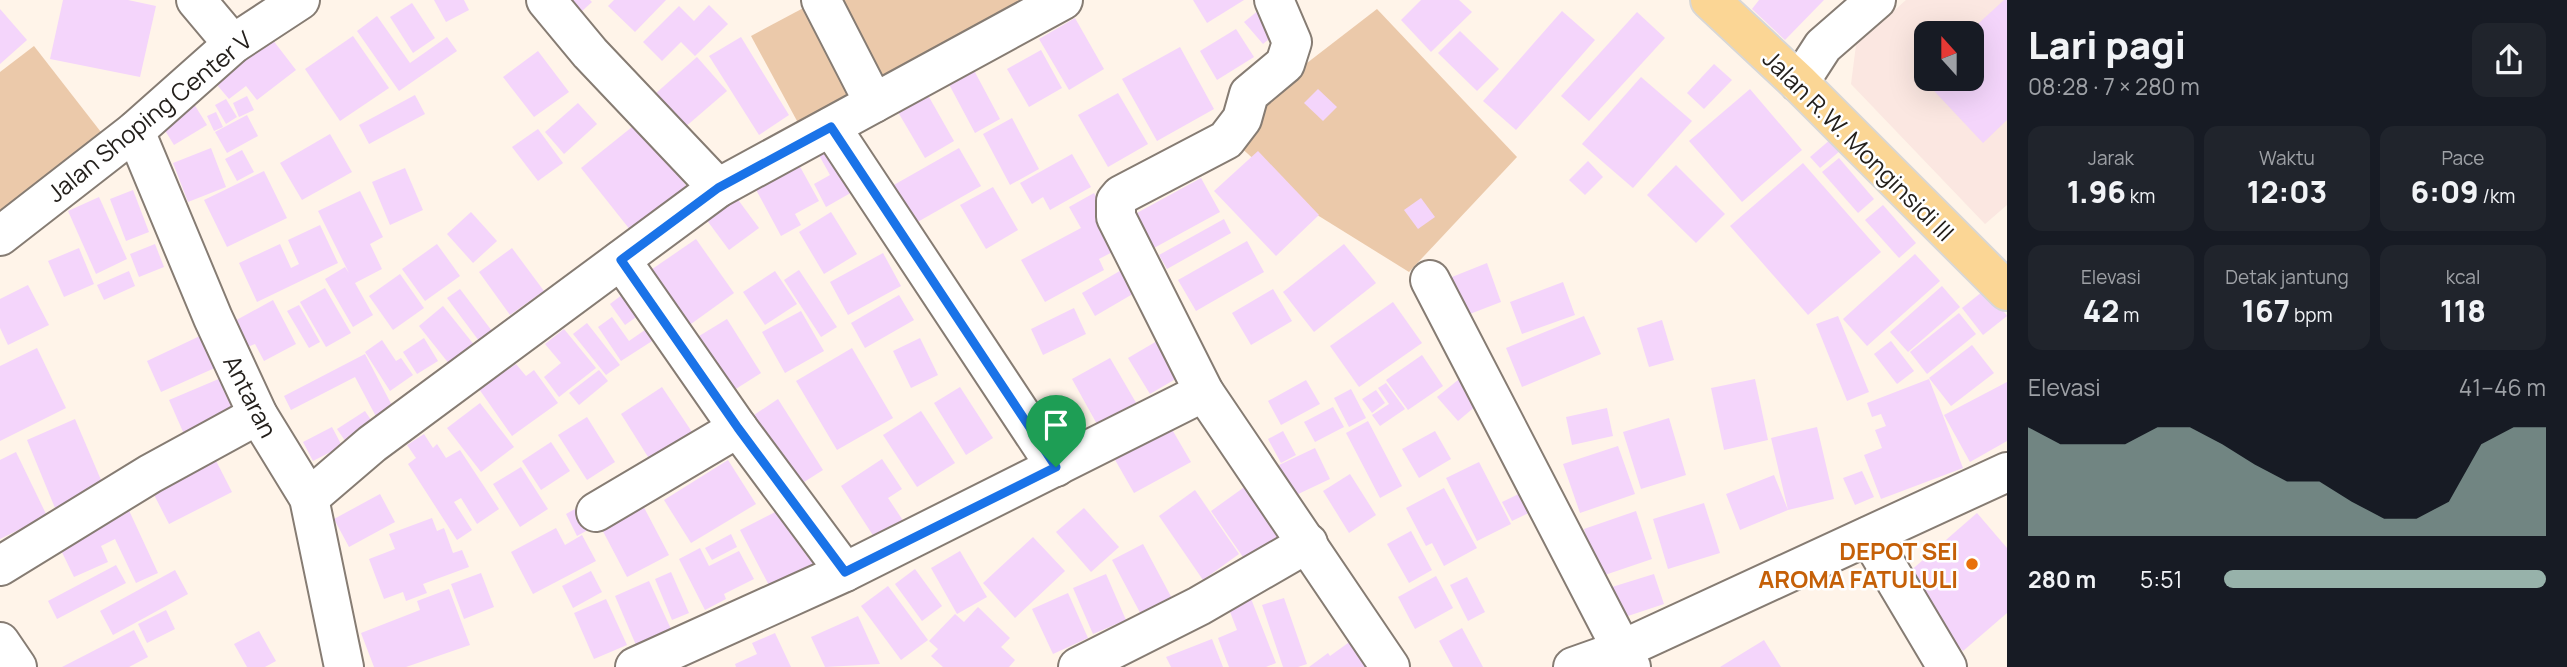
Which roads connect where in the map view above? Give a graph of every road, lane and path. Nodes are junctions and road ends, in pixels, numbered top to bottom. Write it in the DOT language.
graph roads {
  1 [pos="196,0"];
  2 [pos="300,0"];
  3 [pos="546,0"];
  4 [pos="821,0"];
  5 [pos="1063,0"];
  6 [pos="1274,0"];
  7 [pos="1710,0"];
  8 [pos="1876,0"];
  9 [pos="233,44"];
  10 [pos="1799,83"];
  11 [pos="874,103"];
  12 [pos="831,127"];
  13 [pos="135,131"];
  14 [pos="718,188"];
  15 [pos="3,228"];
  16 [pos="621,260"];
  17 [pos="1430,280"];
  18 [pos="2007,291"];
  19 [pos="1204,392"];
  20 [pos="258,415"];
  21 [pos="738,428"];
  22 [pos="1056,467"];
  23 [pos="2007,472"];
  24 [pos="309,498"];
  25 [pos="596,512"];
  26 [pos="1869,536"];
  27 [pos="1308,543"];
  28 [pos="0,566"];
  29 [pos="845,572"];
  30 [pos="0,642"];
  31 [pos="1625,658"];
  32 [pos="17,667"];
  33 [pos="344,667"];
  34 [pos="635,667"];
  35 [pos="1078,667"];
  36 [pos="1390,667"];
  37 [pos="1573,667"];
  38 [pos="1947,667"];
  1 -- 9 [label="street"];
  2 -- 9 [label="street, Jalan Shoping Center V"];
  3 -- 14 [label="street"];
  4 -- 11 [label="street"];
  5 -- 11 [label="street"];
  6 -- 19 [label="street"];
  7 -- 10 [label="main road, Jalan R.W. Monginsidi III"];
  8 -- 10 [label="street"];
  9 -- 13 [label="street, Jalan Shoping Center V"];
  10 -- 18 [label="main road, Jalan R.W. Monginsidi III"];
  11 -- 12 [label="street"];
  12 -- 14 [label="street"];
  12 -- 22 [label="street"];
  13 -- 15 [label="street, Jalan Shoping Center V"];
  13 -- 20 [label="street, Antaran"];
  14 -- 16 [label="street"];
  16 -- 21 [label="street"];
  16 -- 24 [label="street"];
  17 -- 31 [label="street"];
  19 -- 22 [label="street"];
  19 -- 27 [label="street"];
  20 -- 24 [label="street, Antaran"];
  20 -- 28 [label="street"];
  21 -- 25 [label="street"];
  21 -- 29 [label="street"];
  22 -- 29 [label="street"];
  23 -- 26 [label="street"];
  24 -- 33 [label="street, Antaran"];
  26 -- 31 [label="street"];
  26 -- 38 [label="street"];
  27 -- 35 [label="street"];
  27 -- 36 [label="street"];
  29 -- 34 [label="street"];
  30 -- 32 [label="street"];
  31 -- 37 [label="street"];
}
